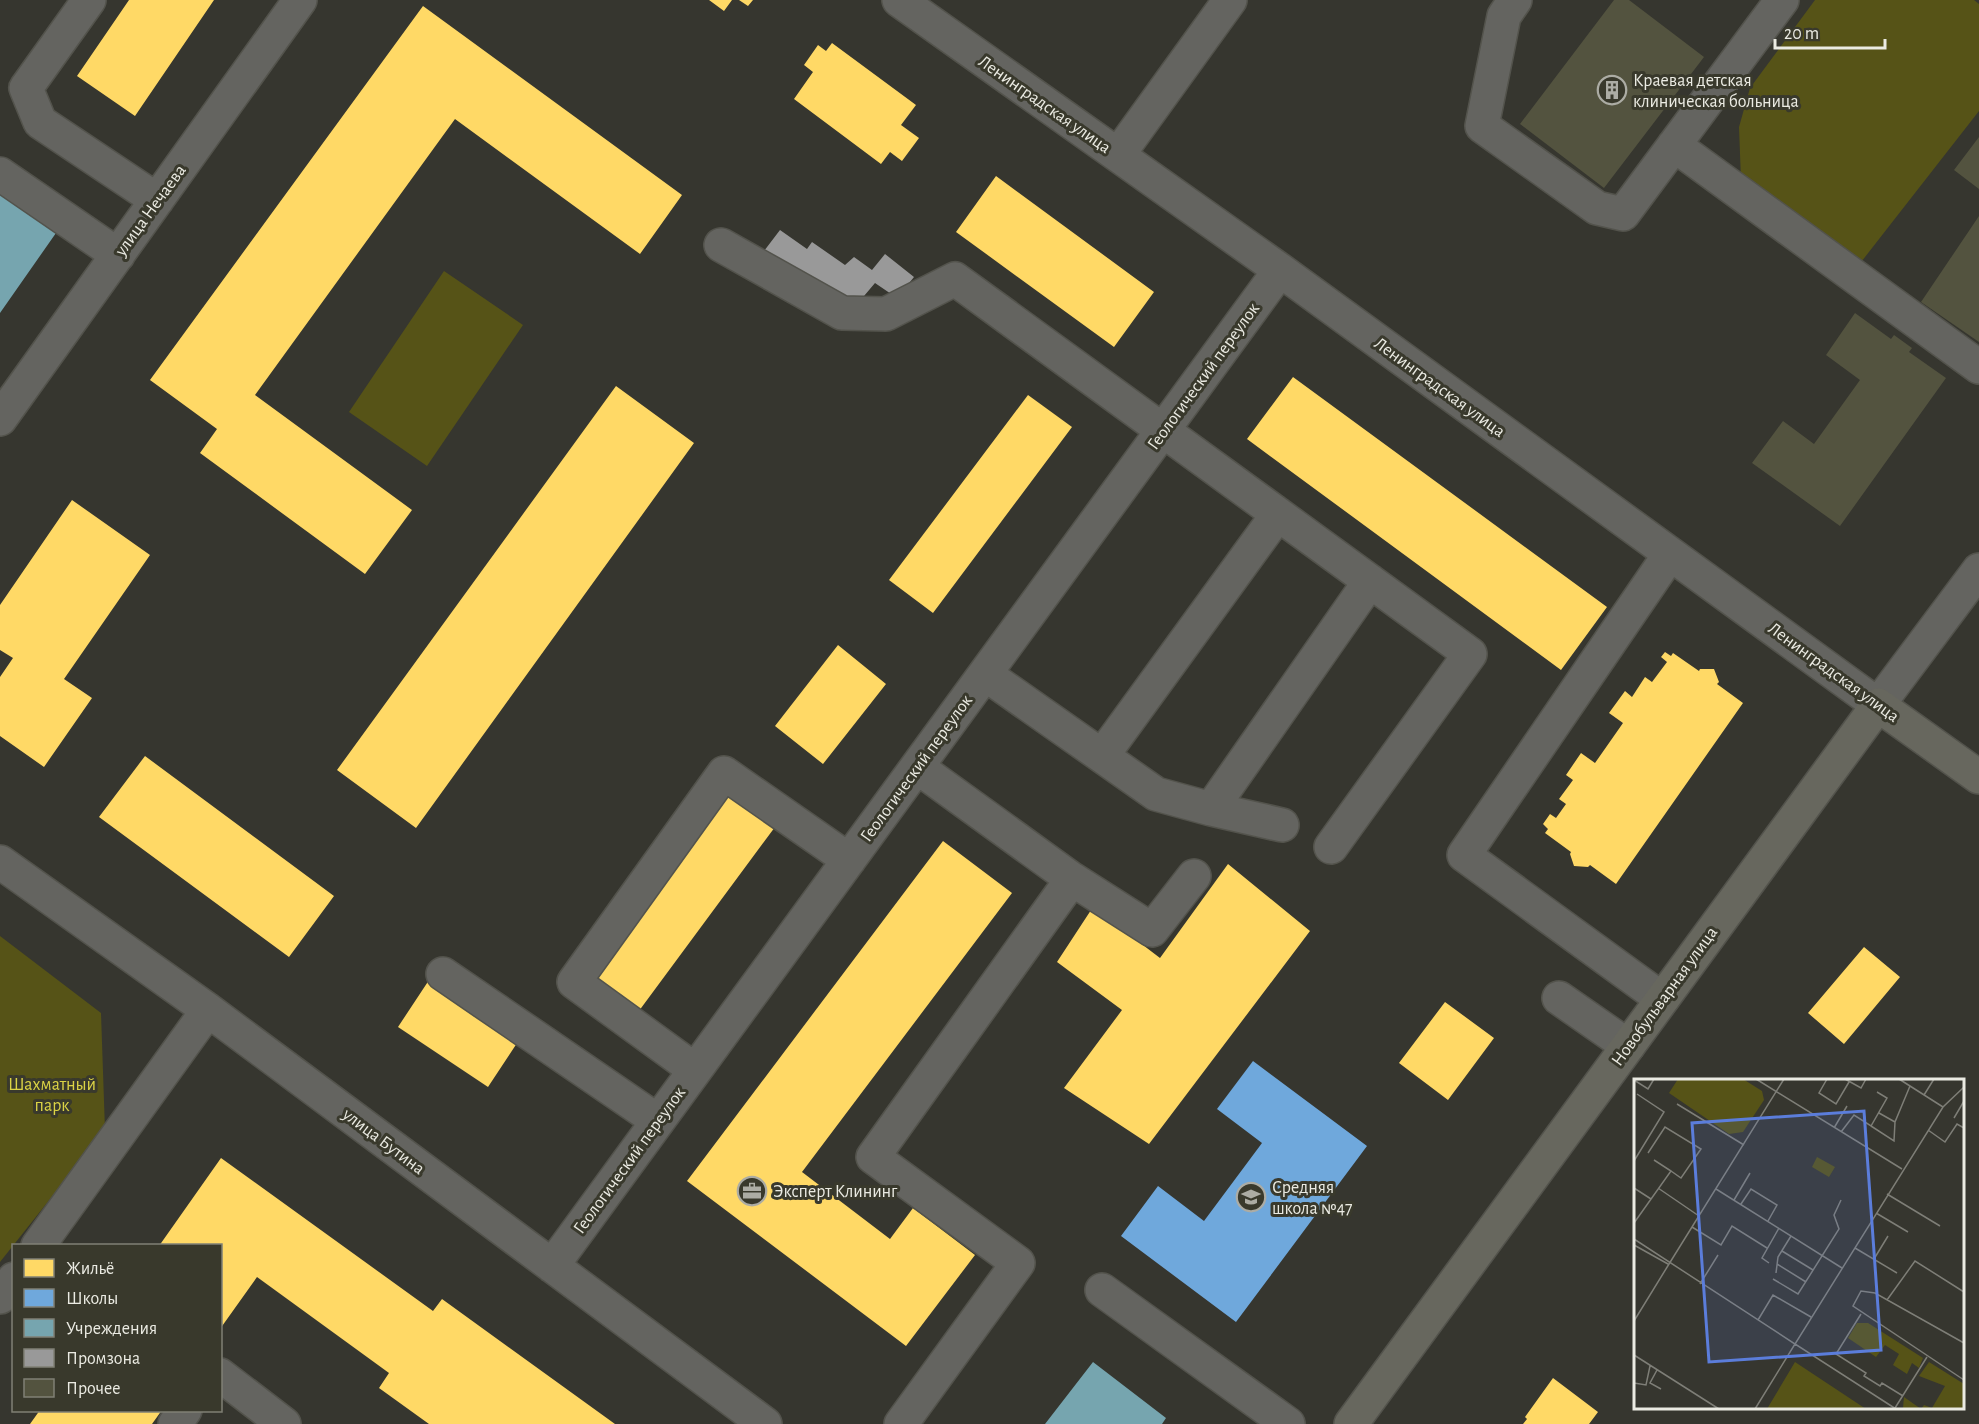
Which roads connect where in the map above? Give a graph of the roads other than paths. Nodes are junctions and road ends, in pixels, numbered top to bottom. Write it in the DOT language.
graph roads {
  1 [pos="89,0"];
  2 [pos="300,0"];
  3 [pos="899,0"];
  4 [pos="1515,0"];
  5 [pos="1782,0"];
  6 [pos="1223,3"];
  7 [pos="1674,145"];
  8 [pos="1118,155"];
  9 [pos="0,174"];
  10 [pos="157,200"];
  11 [pos="721,245"];
  12 [pos="117,255"];
  13 [pos="1280,270"];
  14 [pos="1979,367"];
  15 [pos="0,419"];
  16 [pos="1163,430"];
  17 [pos="1278,514"];
  18 [pos="1671,554"];
  19 [pos="1979,570"];
  20 [pos="1370,581"];
  21 [pos="985,674"];
  22 [pos="1878,705"];
  23 [pos="1102,756"];
  24 [pos="917,767"];
  25 [pos="1979,777"];
  26 [pos="1211,809"];
  27 [pos="1282,825"];
  28 [pos="1331,847"];
  29 [pos="849,860"];
  30 [pos="0,862"];
  31 [pos="1194,876"];
  32 [pos="1072,879"];
  33 [pos="444,974"];
  34 [pos="1559,998"];
  35 [pos="1662,999"];
  36 [pos="208,1010"];
  37 [pos="1628,1046"];
  38 [pos="695,1070"];
  39 [pos="658,1121"];
  40 [pos="39,1244"];
  41 [pos="552,1266"];
  42 [pos="12,1282"];
  43 [pos="1102,1290"];
  44 [pos="0,1297"];
  45 [pos="222,1377"];
  46 [pos="284,1424"];
  47 [pos="765,1424"];
  48 [pos="900,1424"];
  49 [pos="1288,1424"];
  50 [pos="1351,1424"];
  1 -- 10 [label="street"];
  2 -- 10 [label="street, улица Нечаева"];
  3 -- 8 [label="street, Ленинградская улица"];
  4 -- 7 [label="street"];
  5 -- 7 [label="street"];
  6 -- 8 [label="street"];
  7 -- 14 [label="street"];
  8 -- 13 [label="street, Ленинградская улица"];
  9 -- 12 [label="street"];
  10 -- 12 [label="street, улица Нечаева"];
  11 -- 16 [label="street"];
  12 -- 15 [label="street, улица Нечаева"];
  13 -- 16 [label="street, Геологический переулок"];
  13 -- 18 [label="street, Ленинградская улица"];
  16 -- 17 [label="street"];
  16 -- 21 [label="street, Геологический переулок"];
  17 -- 20 [label="street"];
  17 -- 23 [label="street"];
  18 -- 22 [label="street, Ленинградская улица"];
  18 -- 35 [label="street"];
  19 -- 22 [label="street, Новобульварная улица"];
  20 -- 26 [label="street"];
  20 -- 28 [label="street"];
  21 -- 23 [label="street"];
  21 -- 24 [label="street, Геологический переулок"];
  22 -- 25 [label="main road, Ленинградская улица"];
  22 -- 35 [label="main road, Новобульварная улица"];
  23 -- 26 [label="street"];
  24 -- 29 [label="street, Геологический переулок"];
  24 -- 32 [label="street"];
  26 -- 27 [label="street"];
  29 -- 38 [label="street, Геологический переулок"];
  29 -- 38 [label="street"];
  30 -- 36 [label="street, улица Бутина"];
  31 -- 32 [label="street"];
  32 -- 48 [label="street"];
  33 -- 39 [label="street"];
  34 -- 37 [label="street"];
  35 -- 37 [label="main road, Новобульварная улица"];
  36 -- 40 [label="street"];
  36 -- 41 [label="street, улица Бутина"];
  37 -- 50 [label="main road, Новобульварная улица"];
  38 -- 39 [label="street, Геологический переулок"];
  39 -- 41 [label="street, Геологический переулок"];
  41 -- 47 [label="street, улица Бутина"];
  42 -- 44 [label="street"];
  43 -- 49 [label="street"];
  45 -- 46 [label="street"];
}
